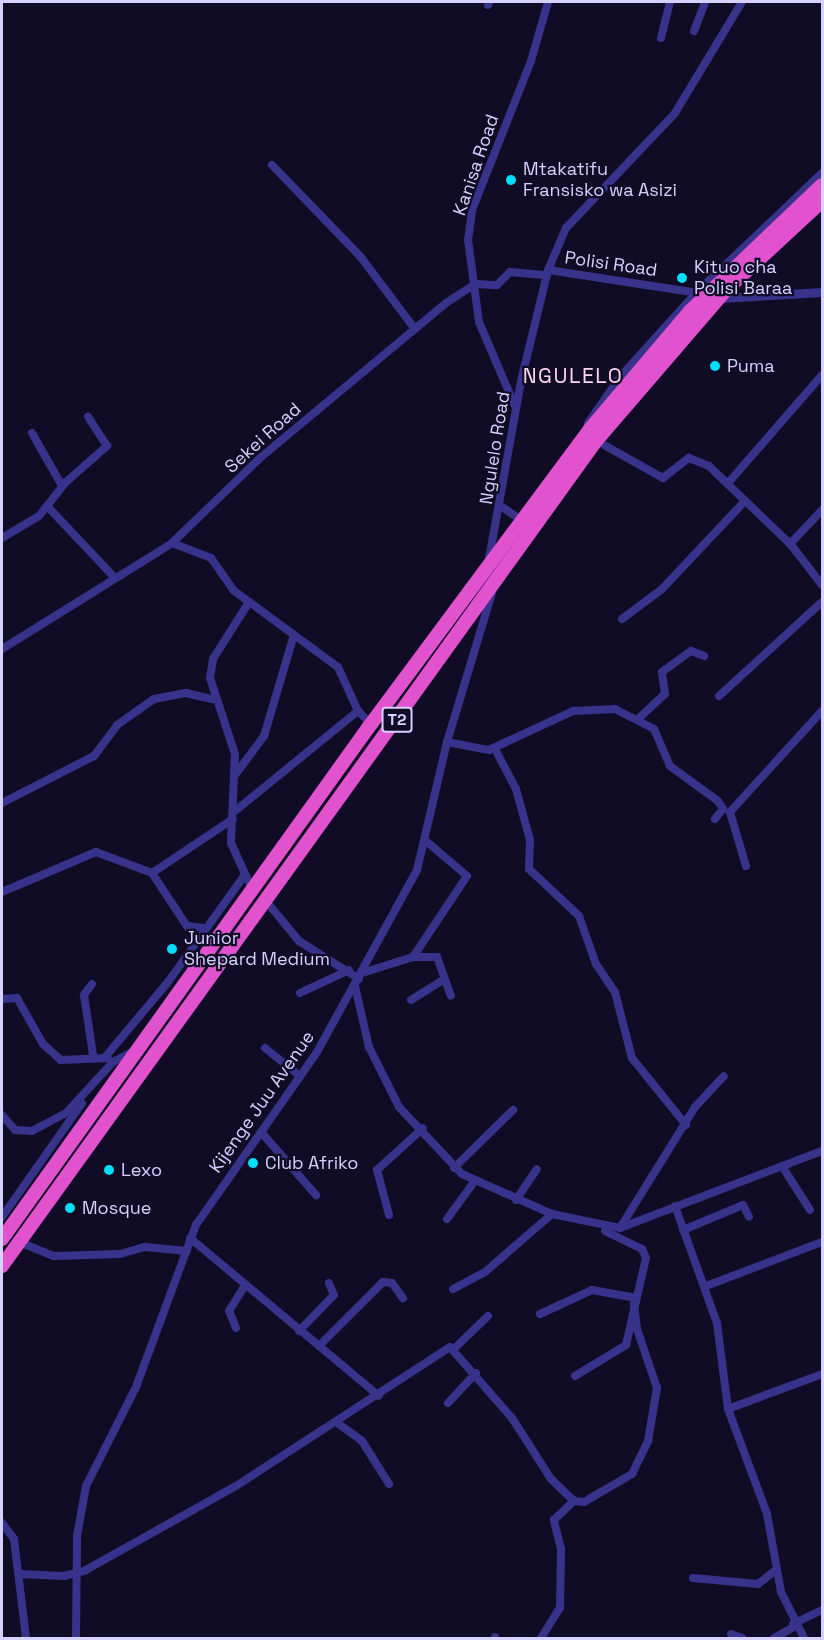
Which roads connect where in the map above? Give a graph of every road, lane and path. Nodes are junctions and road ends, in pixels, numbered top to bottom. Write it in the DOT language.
graph roads {
  1 [pos="548,2"];
  2 [pos="670,2"];
  3 [pos="705,2"];
  4 [pos="742,2"];
  5 [pos="694,31"];
  6 [pos="660,38"];
  7 [pos="272,165"];
  8 [pos="822,173"];
  9 [pos="822,185"];
  10 [pos="822,201"];
  11 [pos="548,273"];
  12 [pos="470,288"];
  13 [pos="822,292"];
  14 [pos="707,295"];
  15 [pos="414,328"];
  16 [pos="822,375"];
  17 [pos="515,407"];
  18 [pos="88,417"];
  19 [pos="32,433"];
  20 [pos="604,445"];
  21 [pos="729,482"];
  22 [pos="62,486"];
  23 [pos="742,503"];
  24 [pos="47,506"];
  25 [pos="502,507"];
  26 [pos="822,510"];
  27 [pos="523,521"];
  28 [pos="2,538"];
  29 [pos="172,543"];
  30 [pos="790,544"];
  31 [pos="487,572"];
  32 [pos="115,578"];
  33 [pos="822,585"];
  34 [pos="494,586"];
  35 [pos="249,602"];
  36 [pos="822,602"];
  37 [pos="622,619"];
  38 [pos="294,635"];
  39 [pos="2,649"];
  40 [pos="704,656"];
  41 [pos="398,688"];
  42 [pos="719,696"];
  43 [pos="213,699"];
  44 [pos="411,700"];
  45 [pos="358,711"];
  46 [pos="822,711"];
  47 [pos="638,719"];
  48 [pos="369,726"];
  49 [pos="382,741"];
  50 [pos="447,742"];
  51 [pos="495,749"];
  52 [pos="235,775"];
  53 [pos="2,803"];
  54 [pos="234,815"];
  55 [pos="715,819"];
  56 [pos="427,842"];
  57 [pos="746,866"];
  58 [pos="152,873"];
  59 [pos="244,876"];
  60 [pos="252,889"];
  61 [pos="2,892"];
  62 [pos="266,902"];
  63 [pos="205,928"];
  64 [pos="412,957"];
  65 [pos="348,970"];
  66 [pos="359,979"];
  67 [pos="442,981"];
  68 [pos="92,984"];
  69 [pos="300,993"];
  70 [pos="451,996"];
  71 [pos="2,999"];
  72 [pos="411,999"];
  73 [pos="265,1048"];
  74 [pos="137,1049"];
  75 [pos="93,1055"];
  76 [pos="106,1056"];
  77 [pos="113,1062"];
  78 [pos="300,1076"];
  79 [pos="724,1076"];
  80 [pos="96,1083"];
  81 [pos="513,1110"];
  82 [pos="2,1115"];
  83 [pos="686,1125"];
  84 [pos="423,1128"];
  85 [pos="261,1132"];
  86 [pos="822,1151"];
  87 [pos="782,1166"];
  88 [pos="454,1168"];
  89 [pos="537,1169"];
  90 [pos="474,1182"];
  91 [pos="316,1195"];
  92 [pos="516,1200"];
  93 [pos="675,1206"];
  94 [pos="810,1210"];
  95 [pos="552,1214"];
  96 [pos="389,1215"];
  97 [pos="2,1217"];
  98 [pos="749,1217"];
  99 [pos="447,1219"];
  100 [pos="596,1227"];
  101 [pos="620,1228"];
  102 [pos="683,1230"];
  103 [pos="190,1238"];
  104 [pos="2,1239"];
  105 [pos="19,1242"];
  106 [pos="822,1242"];
  107 [pos="187,1251"];
  108 [pos="2,1266"];
  109 [pos="329,1283"];
  110 [pos="245,1285"];
  111 [pos="706,1286"];
  112 [pos="453,1289"];
  113 [pos="403,1298"];
  114 [pos="635,1301"];
  115 [pos="540,1314"];
  116 [pos="488,1316"];
  117 [pos="236,1328"];
  118 [pos="299,1331"];
  119 [pos="319,1346"];
  120 [pos="455,1348"];
  121 [pos="476,1373"];
  122 [pos="822,1374"];
  123 [pos="576,1376"];
  124 [pos="379,1396"];
  125 [pos="448,1403"];
  126 [pos="728,1409"];
  127 [pos="336,1422"];
  128 [pos="389,1484"];
  129 [pos="574,1501"];
  130 [pos="2,1524"];
  131 [pos="776,1570"];
  132 [pos="19,1574"];
  133 [pos="76,1574"];
  134 [pos="693,1578"];
  135 [pos="822,1610"];
  136 [pos="794,1626"];
  137 [pos="731,1634"];
  138 [pos="26,1638"];
  139 [pos="76,1638"];
  140 [pos="541,1638"];
  141 [pos="742,1638"];
  142 [pos="774,1638"];
  143 [pos="804,1638"];
  1 -- 12 [label="street, Kanisa Road"];
  2 -- 6 [label="street"];
  3 -- 5 [label="street"];
  4 -- 11 [label="street, Ngulelo Road"];
  7 -- 15 [label="street"];
  8 -- 14 [label="street"];
  9 -- 14 [label="highway, T2"];
  10 -- 14 [label="highway, T2"];
  11 -- 12 [label="street, Sekei Road"];
  11 -- 14 [label="street, Polisi Road"];
  11 -- 17 [label="street, Ngulelo Road"];
  12 -- 15 [label="street, Sekei Road"];
  12 -- 17 [label="street, Kanisa Road"];
  13 -- 14 [label="street"];
  14 -- 27 [label="highway, T2"];
  14 -- 34 [label="highway, T2"];
  15 -- 29 [label="street, Sekei Road"];
  16 -- 21 [label="street"];
  17 -- 25 [label="street, Ngulelo Road"];
  18 -- 22 [label="street"];
  19 -- 22 [label="street"];
  20 -- 21 [label="street"];
  21 -- 23 [label="street"];
  22 -- 24 [label="street"];
  23 -- 30 [label="street"];
  23 -- 37 [label="street"];
  24 -- 28 [label="street"];
  24 -- 32 [label="street"];
  25 -- 27 [label="street"];
  25 -- 31 [label="street, Ngulelo Road"];
  26 -- 30 [label="street"];
  27 -- 31 [label="highway, T2"];
  29 -- 32 [label="street, Sekei Road"];
  29 -- 35 [label="street"];
  30 -- 33 [label="street"];
  31 -- 41 [label="highway, T2"];
  32 -- 39 [label="street, Sekei Road"];
  34 -- 44 [label="highway, T2"];
  34 -- 50 [label="street, Kijenge Juu Avenue"];
  35 -- 38 [label="street"];
  35 -- 43 [label="street"];
  36 -- 42 [label="street"];
  38 -- 45 [label="street"];
  38 -- 52 [label="street"];
  40 -- 47 [label="street"];
  41 -- 44 [label="highway"];
  41 -- 48 [label="highway, T2"];
  43 -- 52 [label="street"];
  43 -- 53 [label="street"];
  44 -- 49 [label="highway, T2"];
  45 -- 48 [label="street"];
  45 -- 54 [label="street"];
  46 -- 57 [label="street"];
  47 -- 51 [label="street"];
  47 -- 55 [label="street"];
  48 -- 49 [label="highway"];
  48 -- 60 [label="highway, T2"];
  49 -- 62 [label="highway, T2"];
  50 -- 51 [label="street"];
  50 -- 56 [label="street, Kijenge Juu Avenue"];
  51 -- 83 [label="street"];
  52 -- 54 [label="street"];
  54 -- 58 [label="street"];
  54 -- 59 [label="street"];
  56 -- 64 [label="street"];
  56 -- 66 [label="street, Kijenge Juu Avenue"];
  58 -- 61 [label="street"];
  58 -- 63 [label="street"];
  59 -- 60 [label="street"];
  59 -- 63 [label="street"];
  60 -- 74 [label="highway, T2"];
  62 -- 65 [label="street"];
  62 -- 105 [label="highway, T2"];
  63 -- 76 [label="street"];
  64 -- 66 [label="street"];
  64 -- 67 [label="street"];
  65 -- 66 [label="street"];
  65 -- 69 [label="street"];
  66 -- 78 [label="street, Kijenge Juu Avenue"];
  66 -- 84 [label="street"];
  67 -- 70 [label="street"];
  67 -- 72 [label="street"];
  68 -- 75 [label="street"];
  71 -- 75 [label="street"];
  73 -- 78 [label="street"];
  74 -- 77 [label="street"];
  74 -- 104 [label="highway, T2"];
  75 -- 76 [label="street"];
  76 -- 77 [label="street"];
  77 -- 80 [label="street"];
  78 -- 85 [label="street, Kijenge Juu Avenue"];
  79 -- 83 [label="street"];
  80 -- 82 [label="street"];
  80 -- 97 [label="street"];
  81 -- 88 [label="street"];
  83 -- 101 [label="street"];
  84 -- 88 [label="street"];
  84 -- 96 [label="street"];
  85 -- 91 [label="street"];
  85 -- 103 [label="street, Kijenge Juu Avenue"];
  86 -- 87 [label="street"];
  87 -- 93 [label="street"];
  87 -- 94 [label="street"];
  88 -- 90 [label="street"];
  89 -- 92 [label="street"];
  90 -- 92 [label="street"];
  90 -- 99 [label="street"];
  92 -- 95 [label="street"];
  93 -- 101 [label="street"];
  93 -- 102 [label="street"];
  95 -- 100 [label="street"];
  95 -- 112 [label="street"];
  98 -- 102 [label="street"];
  100 -- 101 [label="street"];
  100 -- 114 [label="street"];
  102 -- 111 [label="street"];
  103 -- 107 [label="street, Kijenge Juu Avenue"];
  103 -- 110 [label="street"];
  105 -- 107 [label="street"];
  105 -- 108 [label="highway, T2"];
  106 -- 111 [label="street"];
  107 -- 133 [label="street, Kijenge Juu Avenue"];
  109 -- 118 [label="street"];
  110 -- 117 [label="street"];
  110 -- 118 [label="street"];
  111 -- 126 [label="street"];
  113 -- 119 [label="street"];
  114 -- 115 [label="street"];
  114 -- 123 [label="street"];
  114 -- 129 [label="street"];
  116 -- 120 [label="street"];
  118 -- 119 [label="street"];
  119 -- 124 [label="street"];
  120 -- 121 [label="street"];
  120 -- 124 [label="street"];
  121 -- 125 [label="street"];
  121 -- 129 [label="street"];
  122 -- 126 [label="street"];
  124 -- 127 [label="street"];
  126 -- 131 [label="street"];
  127 -- 128 [label="street"];
  127 -- 133 [label="street"];
  129 -- 140 [label="street"];
  130 -- 132 [label="street"];
  131 -- 134 [label="street"];
  131 -- 136 [label="street"];
  132 -- 133 [label="street"];
  132 -- 138 [label="street"];
  133 -- 139 [label="street, Kijenge Juu Avenue"];
  135 -- 136 [label="street"];
  136 -- 142 [label="street"];
  136 -- 143 [label="street"];
  137 -- 141 [label="street"];
}
